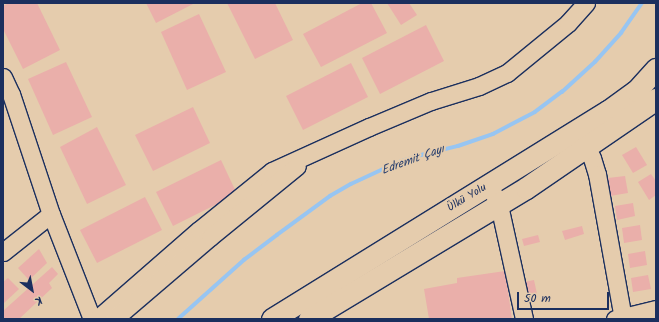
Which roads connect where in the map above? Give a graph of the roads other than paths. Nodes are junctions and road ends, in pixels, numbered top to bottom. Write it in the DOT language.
graph roads {
  1 [pos="586,3"];
  2 [pos="656,69"];
  3 [pos="3,77"];
  4 [pos="656,99"];
  5 [pos="587,147"];
  6 [pos="311,154"];
  7 [pos="488,185"];
  8 [pos="499,205"];
  9 [pos="51,214"];
  10 [pos="3,252"];
  11 [pos="656,309"];
  12 [pos="620,318"];
  13 [pos="92,319"];
  14 [pos="97,319"];
  15 [pos="114,319"];
  16 [pos="272,319"];
  17 [pos="309,319"];
  18 [pos="524,319"];
  1 -- 6 [label="street"];
  2 -- 7 [label="main road, Ülkü Yolu"];
  3 -- 9 [label="street"];
  4 -- 5 [label="main road, Ülkü Yolu"];
  5 -- 8 [label="main road, Ülkü Yolu"];
  5 -- 12 [label="street"];
  6 -- 14 [label="street"];
  6 -- 15 [label="street"];
  7 -- 8 [label="street"];
  7 -- 16 [label="main road, Ülkü Yolu"];
  8 -- 17 [label="main road, Ülkü Yolu"];
  8 -- 18 [label="street"];
  9 -- 10 [label="street"];
  9 -- 13 [label="street"];
  11 -- 12 [label="street"];
}
